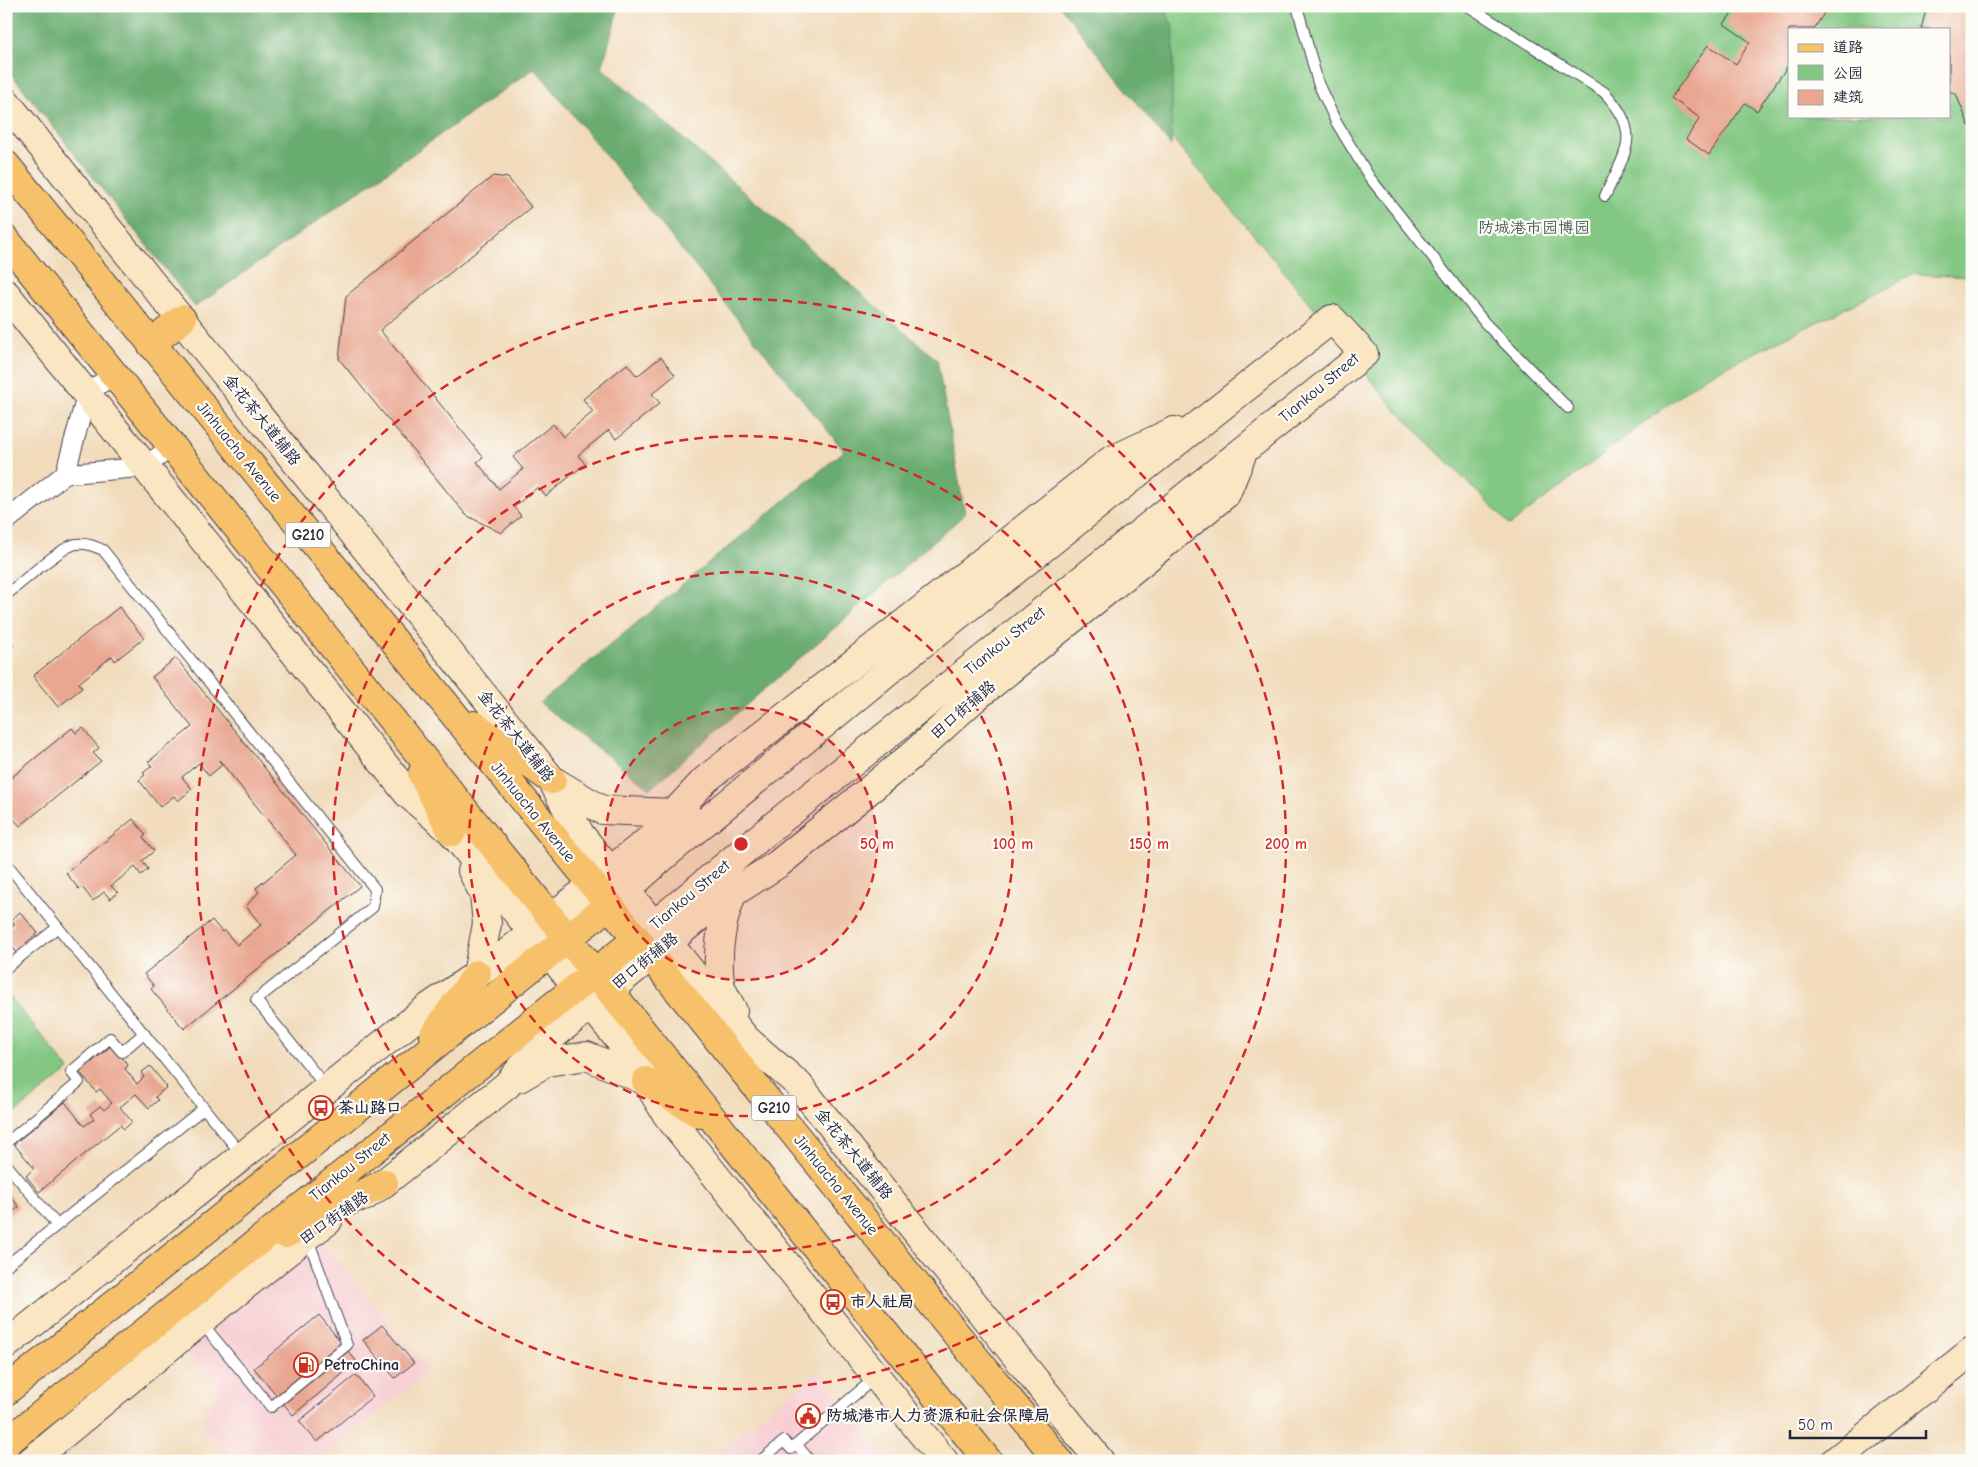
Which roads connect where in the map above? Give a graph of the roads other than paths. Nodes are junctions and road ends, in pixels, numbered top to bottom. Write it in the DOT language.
graph roads {
  1 [pos="1297,6"];
  2 [pos="1468,6"];
  3 [pos="6,102"];
  4 [pos="6,165"];
  5 [pos="1605,196"];
  6 [pos="6,240"];
  7 [pos="6,294"];
  8 [pos="182,320"];
  9 [pos="151,344"];
  10 [pos="113,374"];
  11 [pos="87,394"];
  12 [pos="1568,408"];
  13 [pos="1217,410"];
  14 [pos="172,446"];
  15 [pos="145,467"];
  16 [pos="65,474"];
  17 [pos="6,521"];
  18 [pos="1104,577"];
  19 [pos="6,595"];
  20 [pos="869,650"];
  21 [pos="888,671"];
  22 [pos="444,703"];
  23 [pos="396,724"];
  24 [pos="552,780"];
  25 [pos="745,789"];
  26 [pos="674,813"];
  27 [pos="777,823"];
  28 [pos="452,832"];
  29 [pos="6,863"];
  30 [pos="609,888"];
  31 [pos="732,893"];
  32 [pos="542,925"];
  33 [pos="58,927"];
  34 [pos="652,941"];
  35 [pos="559,946"];
  36 [pos="6,968"];
  37 [pos="477,974"];
  38 [pos="593,988"];
  39 [pos="144,1033"];
  40 [pos="746,1039"];
  41 [pos="413,1064"];
  42 [pos="646,1080"];
  43 [pos="507,1084"];
  44 [pos="327,1088"];
  45 [pos="204,1108"];
  46 [pos="718,1126"];
  47 [pos="6,1143"];
  48 [pos="243,1156"];
  49 [pos="6,1164"];
  50 [pos="384,1183"];
  51 [pos="57,1225"];
  52 [pos="307,1236"];
  53 [pos="228,1264"];
  54 [pos="6,1266"];
  55 [pos="192,1310"];
  56 [pos="6,1344"];
  57 [pos="1972,1350"];
  58 [pos="876,1376"];
  59 [pos="6,1391"];
  60 [pos="6,1443"];
  61 [pos="797,1445"];
  62 [pos="31,1461"];
  63 [pos="760,1461"];
  64 [pos="810,1461"];
  65 [pos="944,1461"];
  66 [pos="988,1461"];
  67 [pos="1058,1461"];
  68 [pos="1100,1461"];
  69 [pos="1835,1461"];
  1 -- 12 [label="lane"];
  2 -- 5 [label="lane"];
  3 -- 8 [label="street, 金花茶大道辅路"];
  4 -- 9 [label="main road, Jinhuacha Avenue / G210"];
  6 -- 10 [label="main road"];
  7 -- 11 [label="street"];
  8 -- 9 [label="main road"];
  8 -- 24 [label="street, 金花茶大道辅路"];
  9 -- 22 [label="main road, Jinhuacha Avenue / G210"];
  10 -- 11 [label="street"];
  10 -- 14 [label="main road"];
  11 -- 15 [label="street"];
  11 -- 16 [label="street"];
  13 -- 18 [label="street, Tiankou Street"];
  13 -- 20 [label="street"];
  13 -- 21 [label="street, Tiankou Street"];
  14 -- 15 [label="street"];
  14 -- 23 [label="main road"];
  15 -- 16 [label="street"];
  15 -- 28 [label="street"];
  16 -- 17 [label="street"];
  18 -- 27 [label="street, Tiankou Street"];
  18 -- 31 [label="street, 田口街辅路"];
  19 -- 44 [label="lane"];
  20 -- 21 [label="street"];
  20 -- 26 [label="street"];
  21 -- 25 [label="street, Tiankou Street"];
  22 -- 24 [label="main road"];
  22 -- 30 [label="main road, Jinhuacha Avenue / G210"];
  23 -- 28 [label="main road"];
  23 -- 32 [label="main road"];
  24 -- 26 [label="street"];
  24 -- 30 [label="street, 金花茶大道辅路"];
  25 -- 26 [label="street"];
  25 -- 30 [label="street, Tiankou Street"];
  26 -- 30 [label="street"];
  27 -- 31 [label="street"];
  27 -- 34 [label="street, Tiankou Street"];
  28 -- 32 [label="street"];
  28 -- 37 [label="street"];
  29 -- 33 [label="lane"];
  30 -- 32 [label="street"];
  30 -- 34 [label="main road, Jinhuacha Avenue / G210"];
  30 -- 35 [label="main road, Tiankou Street"];
  31 -- 34 [label="street, 田口街辅路"];
  31 -- 40 [label="street"];
  32 -- 35 [label="main road"];
  32 -- 37 [label="street"];
  33 -- 36 [label="lane"];
  33 -- 39 [label="lane"];
  34 -- 38 [label="street, 田口街辅路"];
  34 -- 40 [label="street, 金花茶大道辅路"];
  34 -- 67 [label="main road, Jinhuacha Avenue / G210"];
  35 -- 38 [label="main road"];
  35 -- 41 [label="main road, Tiankou Street"];
  37 -- 41 [label="main road"];
  37 -- 44 [label="street"];
  38 -- 42 [label="street"];
  38 -- 43 [label="street, 田口街辅路"];
  38 -- 46 [label="main road"];
  38 -- 53 [label="main road, Tiankou Street"];
  39 -- 45 [label="lane"];
  39 -- 47 [label="lane"];
  40 -- 68 [label="street, 金花茶大道辅路"];
  41 -- 59 [label="main road, Tiankou Street"];
  42 -- 43 [label="street"];
  42 -- 46 [label="main road"];
  42 -- 58 [label="street"];
  43 -- 50 [label="street, 田口街辅路"];
  44 -- 48 [label="street"];
  45 -- 48 [label="lane"];
  45 -- 51 [label="lane"];
  46 -- 66 [label="main road"];
  48 -- 56 [label="street"];
  49 -- 51 [label="lane"];
  50 -- 52 [label="street, 田口街辅路"];
  50 -- 53 [label="main road"];
  51 -- 54 [label="lane"];
  52 -- 55 [label="street, 田口街辅路"];
  52 -- 55 [label="lane"];
  53 -- 55 [label="main road, Tiankou Street"];
  55 -- 60 [label="main road, Tiankou Street"];
  55 -- 62 [label="street, 田口街辅路"];
  57 -- 69 [label="street"];
  58 -- 61 [label="lane"];
  58 -- 65 [label="street"];
  61 -- 63 [label="lane"];
  61 -- 64 [label="lane"];
}
